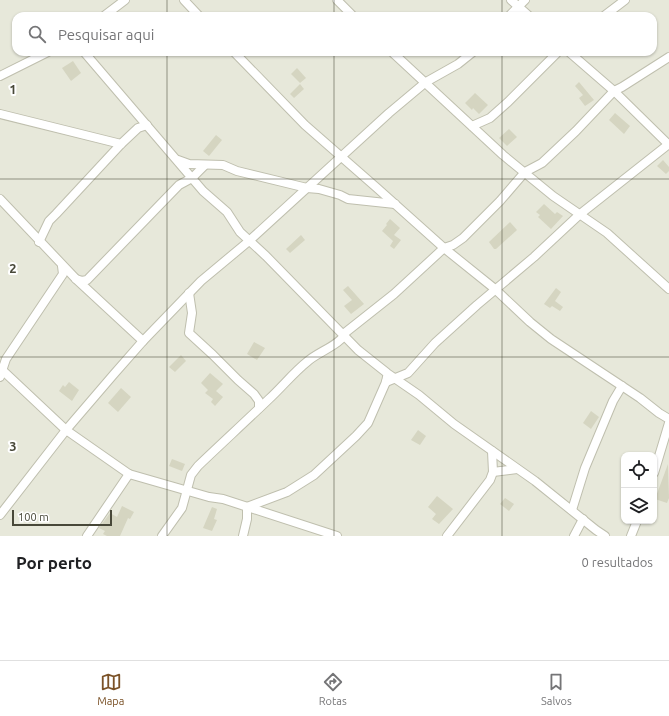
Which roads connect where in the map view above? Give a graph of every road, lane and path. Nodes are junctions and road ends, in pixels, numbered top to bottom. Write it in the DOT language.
graph roads {
  1 [pos="125,0"];
  2 [pos="184,0"];
  3 [pos="512,0"];
  4 [pos="525,0"];
  5 [pos="625,0"];
  6 [pos="339,1"];
  7 [pos="519,6"];
  8 [pos="109,12"];
  9 [pos="195,12"];
  10 [pos="349,12"];
  11 [pos="513,12"];
  12 [pos="525,12"];
  13 [pos="609,12"];
  14 [pos="40,56"];
  15 [pos="87,56"];
  16 [pos="238,56"];
  17 [pos="397,56"];
  18 [pos="468,56"];
  19 [pos="554,56"];
  20 [pos="574,56"];
  21 [pos="669,57"];
  22 [pos="0,76"];
  23 [pos="426,82"];
  24 [pos="614,91"];
  25 [pos="0,114"];
  26 [pos="139,117"];
  27 [pos="147,125"];
  28 [pos="472,126"];
  29 [pos="138,128"];
  30 [pos="121,144"];
  31 [pos="669,144"];
  32 [pos="342,157"];
  33 [pos="176,158"];
  34 [pos="204,166"];
  35 [pos="525,172"];
  36 [pos="192,178"];
  37 [pos="307,188"];
  38 [pos="0,199"];
  39 [pos="395,204"];
  40 [pos="580,215"];
  41 [pos="250,241"];
  42 [pos="39,242"];
  43 [pos="444,248"];
  44 [pos="65,271"];
  45 [pos="76,279"];
  46 [pos="495,289"];
  47 [pos="669,289"];
  48 [pos="189,293"];
  49 [pos="336,328"];
  50 [pos="344,336"];
  51 [pos="143,341"];
  52 [pos="335,344"];
  53 [pos="1,372"];
  54 [pos="408,373"];
  55 [pos="391,376"];
  56 [pos="10,378"];
  57 [pos="0,380"];
  58 [pos="405,385"];
  59 [pos="622,386"];
  60 [pos="259,408"];
  61 [pos="669,419"];
  62 [pos="669,423"];
  63 [pos="66,430"];
  64 [pos="492,451"];
  65 [pos="657,463"];
  66 [pos="517,469"];
  67 [pos="493,472"];
  68 [pos="129,474"];
  69 [pos="188,491"];
  70 [pos="247,507"];
  71 [pos="2,510"];
  72 [pos="572,510"];
  73 [pos="583,519"];
  74 [pos="636,524"];
  75 [pos="317,533"];
  76 [pos="87,536"];
  77 [pos="162,536"];
  78 [pos="243,536"];
  79 [pos="335,536"];
  80 [pos="447,536"];
  81 [pos="574,536"];
  82 [pos="605,536"];
  83 [pos="631,536"];
  1 -- 8 [label="street"];
  2 -- 9 [label="street"];
  3 -- 7 [label="street"];
  4 -- 7 [label="street"];
  5 -- 13 [label="street"];
  6 -- 10 [label="street"];
  7 -- 11 [label="street"];
  7 -- 12 [label="street"];
  14 -- 22 [label="street"];
  15 -- 26 [label="street"];
  16 -- 32 [label="street"];
  17 -- 23 [label="street"];
  18 -- 23 [label="street"];
  19 -- 28 [label="street"];
  20 -- 24 [label="street"];
  21 -- 24 [label="street"];
  23 -- 28 [label="street"];
  23 -- 32 [label="street"];
  24 -- 31 [label="street"];
  24 -- 35 [label="street"];
  25 -- 30 [label="street"];
  26 -- 27 [label="street"];
  26 -- 29 [label="street"];
  27 -- 29 [label="street"];
  27 -- 33 [label="street"];
  28 -- 35 [label="street"];
  29 -- 30 [label="street"];
  30 -- 42 [label="street"];
  31 -- 40 [label="street"];
  32 -- 37 [label="street"];
  32 -- 39 [label="street"];
  33 -- 34 [label="street"];
  33 -- 36 [label="street"];
  34 -- 36 [label="street"];
  34 -- 37 [label="street"];
  35 -- 40 [label="street"];
  35 -- 43 [label="street"];
  36 -- 41 [label="street"];
  36 -- 45 [label="street"];
  37 -- 39 [label="street"];
  37 -- 41 [label="street"];
  38 -- 42 [label="street"];
  39 -- 43 [label="street"];
  40 -- 46 [label="street"];
  40 -- 47 [label="street"];
  41 -- 48 [label="street"];
  41 -- 49 [label="street"];
  42 -- 44 [label="street"];
  43 -- 46 [label="street"];
  43 -- 50 [label="street"];
  44 -- 45 [label="street"];
  44 -- 53 [label="street"];
  45 -- 51 [label="street"];
  46 -- 54 [label="street"];
  46 -- 59 [label="street"];
  48 -- 51 [label="street"];
  48 -- 60 [label="street"];
  49 -- 50 [label="street"];
  49 -- 52 [label="street"];
  50 -- 52 [label="street"];
  50 -- 55 [label="street"];
  51 -- 63 [label="street"];
  52 -- 60 [label="street"];
  53 -- 56 [label="street"];
  54 -- 55 [label="street"];
  54 -- 58 [label="street"];
  55 -- 58 [label="street"];
  55 -- 70 [label="street"];
  56 -- 57 [label="street"];
  56 -- 63 [label="street"];
  58 -- 64 [label="street"];
  59 -- 61 [label="street"];
  59 -- 72 [label="street"];
  60 -- 69 [label="street"];
  62 -- 65 [label="street"];
  63 -- 68 [label="street"];
  63 -- 71 [label="street"];
  64 -- 66 [label="street"];
  64 -- 67 [label="street"];
  66 -- 67 [label="street"];
  66 -- 72 [label="street"];
  67 -- 80 [label="street"];
  68 -- 69 [label="street"];
  68 -- 76 [label="street"];
  69 -- 70 [label="street"];
  69 -- 77 [label="street"];
  70 -- 75 [label="street"];
  70 -- 78 [label="street"];
  72 -- 73 [label="street"];
  73 -- 81 [label="street"];
  73 -- 82 [label="street"];
  74 -- 83 [label="street"];
  75 -- 79 [label="street"];
}
